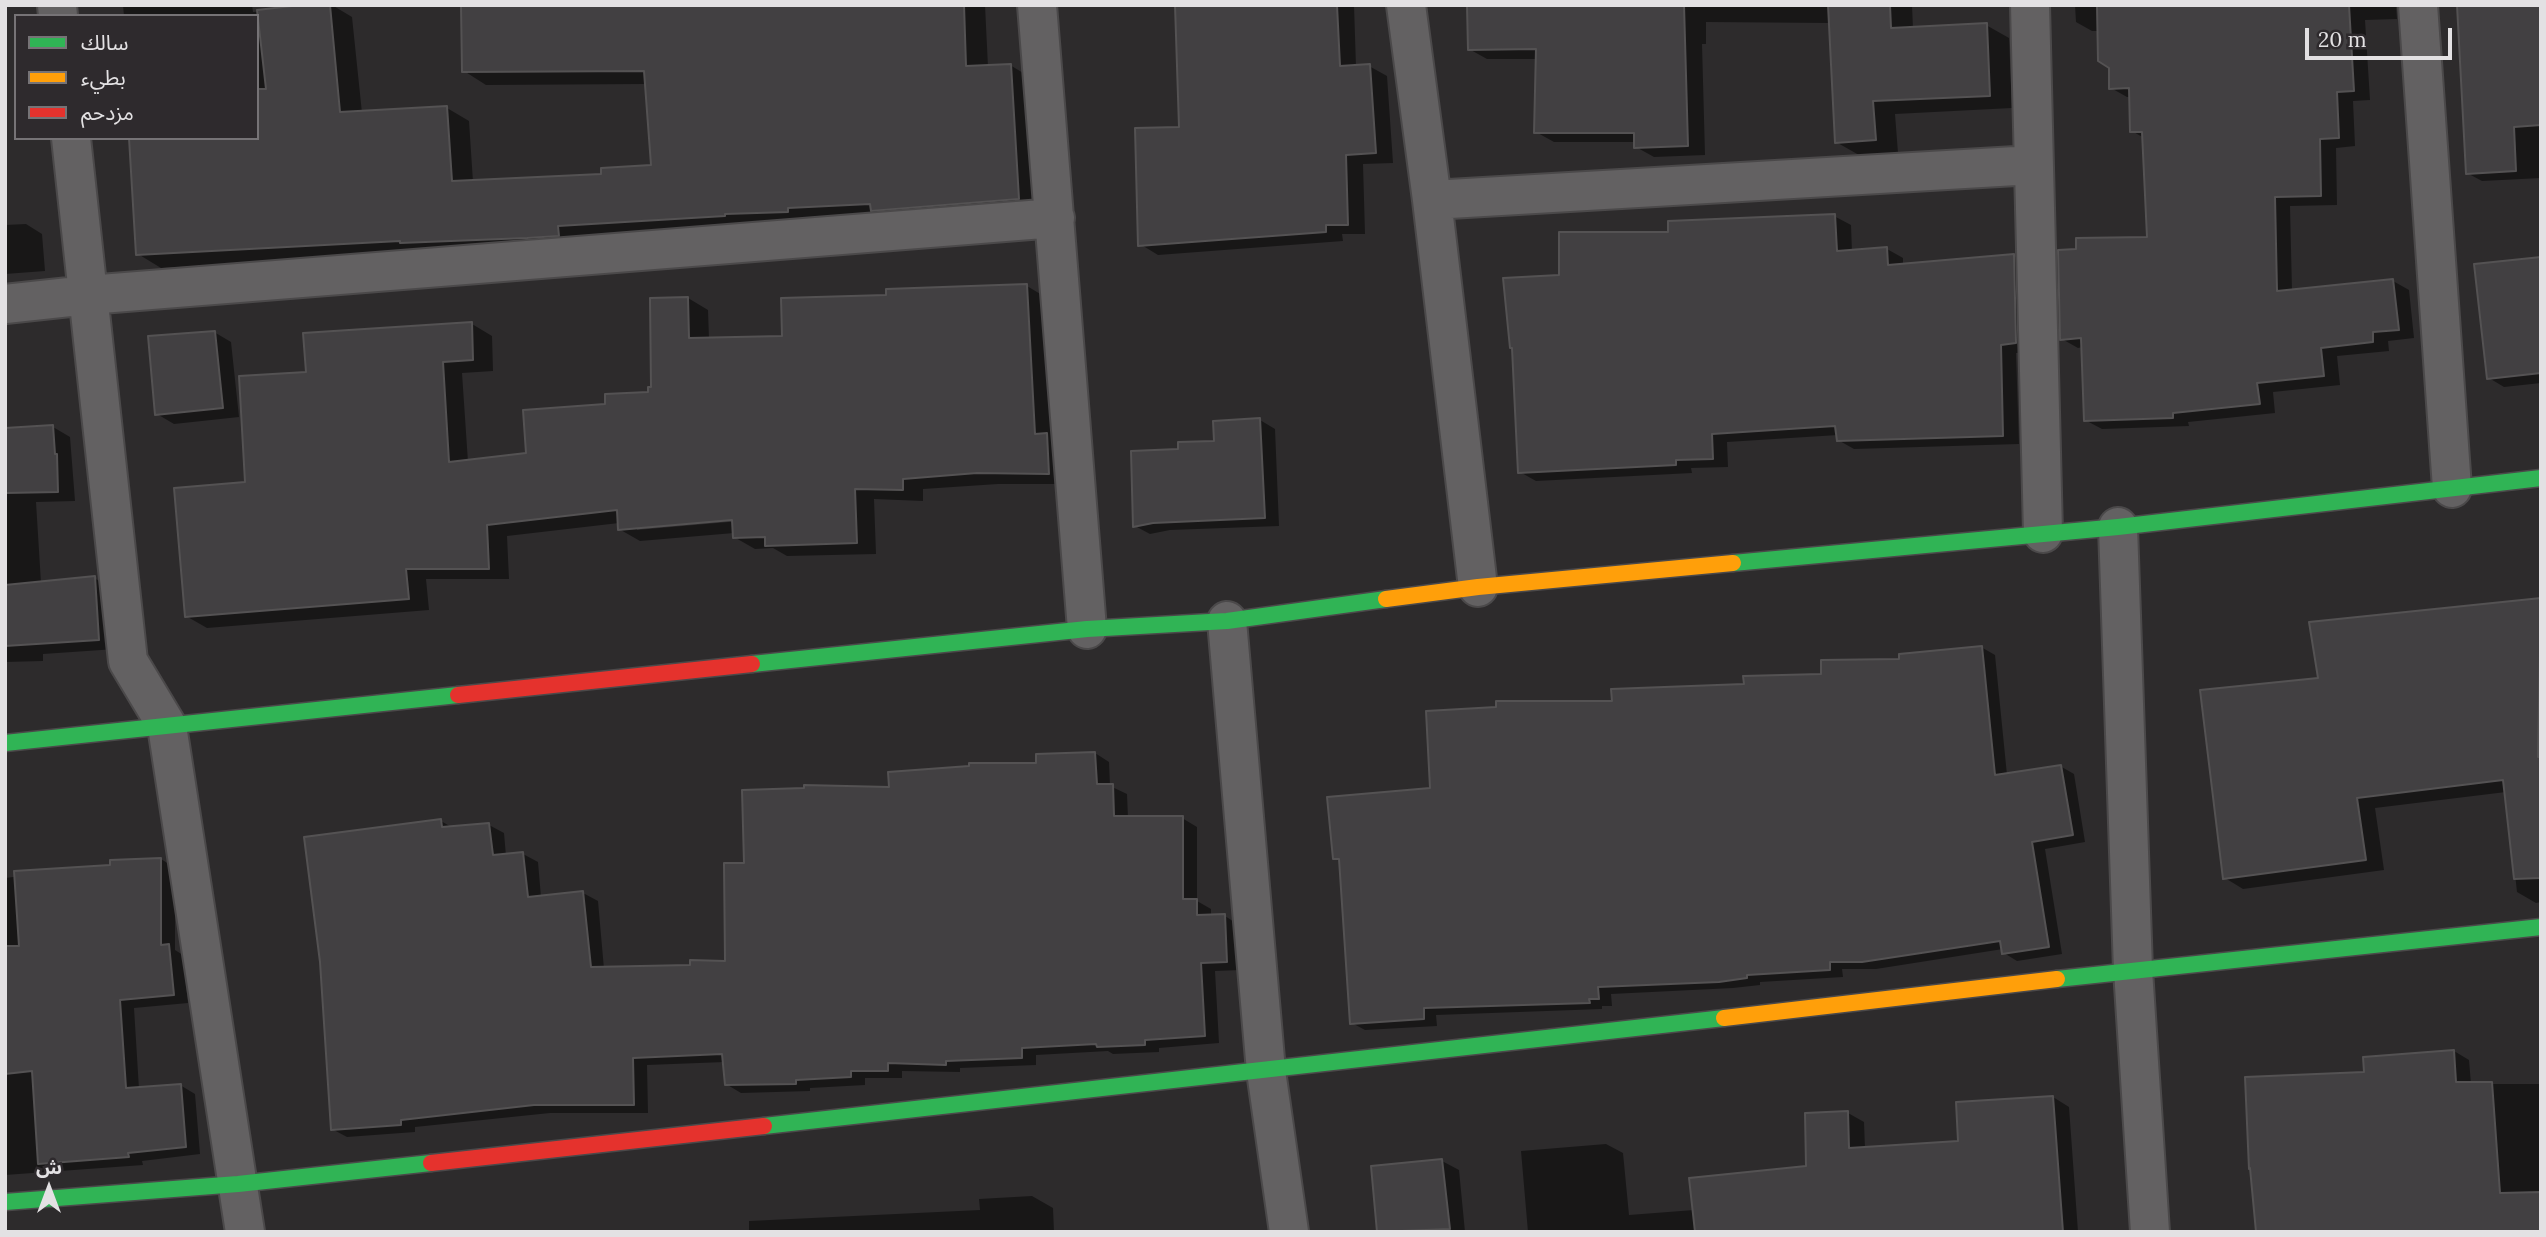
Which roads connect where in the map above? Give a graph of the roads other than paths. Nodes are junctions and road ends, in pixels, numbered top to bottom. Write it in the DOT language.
graph roads {
  1 [pos="1037,5"];
  2 [pos="1406,5"];
  3 [pos="2030,5"];
  4 [pos="2418,5"];
  5 [pos="71,140"];
  6 [pos="2033,165"];
  7 [pos="1432,200"];
  8 [pos="1055,218"];
  9 [pos="88,295"];
  10 [pos="5,304"];
  11 [pos="2541,478"];
  12 [pos="2452,488"];
  13 [pos="2118,527"];
  14 [pos="2043,533"];
  15 [pos="1478,587"];
  16 [pos="1227,621"];
  17 [pos="1087,629"];
  18 [pos="167,726"];
  19 [pos="5,743"];
  20 [pos="2541,927"];
  21 [pos="2133,970"];
  22 [pos="1266,1071"];
  23 [pos="237,1184"];
  24 [pos="5,1202"];
  25 [pos="245,1232"];
  26 [pos="1289,1232"];
  27 [pos="2150,1232"];
  1 -- 8 [label="street"];
  2 -- 7 [label="street"];
  3 -- 6 [label="street"];
  4 -- 12 [label="street"];
  5 -- 9 [label="street"];
  6 -- 7 [label="street"];
  6 -- 14 [label="street"];
  7 -- 15 [label="street"];
  8 -- 9 [label="street"];
  8 -- 17 [label="street"];
  9 -- 10 [label="street"];
  9 -- 18 [label="street"];
  11 -- 12 [label="street"];
  12 -- 13 [label="street"];
  13 -- 14 [label="street"];
  13 -- 21 [label="street"];
  14 -- 15 [label="street"];
  15 -- 16 [label="street"];
  16 -- 17 [label="street"];
  16 -- 22 [label="street"];
  17 -- 18 [label="street"];
  18 -- 19 [label="street"];
  18 -- 23 [label="street"];
  20 -- 21 [label="street"];
  21 -- 22 [label="street"];
  21 -- 27 [label="street"];
  22 -- 23 [label="street"];
  22 -- 26 [label="street"];
  23 -- 24 [label="street"];
  23 -- 25 [label="street"];
}
